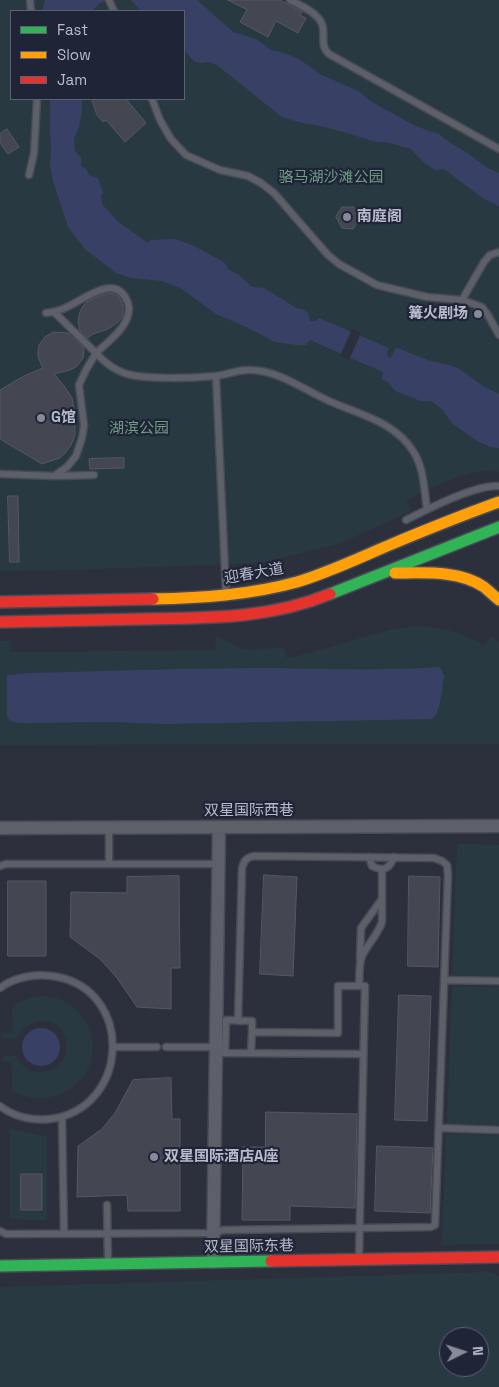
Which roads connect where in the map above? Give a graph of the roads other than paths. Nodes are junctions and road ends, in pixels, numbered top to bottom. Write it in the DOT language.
graph roads {
  1 [pos="290,0"];
  2 [pos="37,100"];
  3 [pos="152,100"];
  4 [pos="499,149"];
  5 [pos="29,175"];
  6 [pos="499,252"];
  7 [pos="462,300"];
  8 [pos="54,312"];
  9 [pos="46,313"];
  10 [pos="499,335"];
  11 [pos="96,353"];
  12 [pos="216,376"];
  13 [pos="0,474"];
  14 [pos="94,475"];
  15 [pos="54,476"];
  16 [pos="499,486"];
  17 [pos="499,502"];
  18 [pos="427,509"];
  19 [pos="406,520"];
  20 [pos="499,527"];
  21 [pos="386,572"];
  22 [pos="226,594"];
  23 [pos="499,600"];
  24 [pos="0,602"];
  25 [pos="0,622"];
  26 [pos="499,826"];
  27 [pos="109,827"];
  28 [pos="219,827"];
  29 [pos="0,828"];
  30 [pos="368,857"];
  31 [pos="394,857"];
  32 [pos="109,864"];
  33 [pos="219,864"];
  34 [pos="0,866"];
  35 [pos="382,869"];
  36 [pos="382,899"];
  37 [pos="360,962"];
  38 [pos="444,980"];
  39 [pos="499,981"];
  40 [pos="359,986"];
  41 [pos="0,988"];
  42 [pos="238,1021"];
  43 [pos="252,1032"];
  44 [pos="113,1047"];
  45 [pos="156,1047"];
  46 [pos="166,1047"];
  47 [pos="219,1051"];
  48 [pos="251,1053"];
  49 [pos="363,1054"];
  50 [pos="0,1106"];
  51 [pos="62,1117"];
  52 [pos="439,1128"];
  53 [pos="499,1130"];
  54 [pos="107,1205"];
  55 [pos="360,1228"];
  56 [pos="0,1231"];
  57 [pos="107,1233"];
  58 [pos="214,1233"];
  59 [pos="64,1234"];
  60 [pos="499,1257"];
  61 [pos="359,1260"];
  62 [pos="214,1262"];
  63 [pos="108,1264"];
  64 [pos="0,1266"];
  1 -- 4 [label="lane"];
  2 -- 5 [label="lane"];
  3 -- 7 [label="lane"];
  6 -- 7 [label="lane"];
  7 -- 10 [label="lane"];
  8 -- 9 [label="lane"];
  8 -- 11 [label="lane"];
  8 -- 11 [label="lane"];
  11 -- 12 [label="lane"];
  11 -- 15 [label="lane"];
  12 -- 18 [label="lane"];
  12 -- 22 [label="lane"];
  13 -- 15 [label="lane"];
  14 -- 15 [label="lane"];
  16 -- 18 [label="lane"];
  17 -- 22 [label="main road, 迎春大道"];
  18 -- 19 [label="lane"];
  20 -- 21 [label="main road"];
  21 -- 23 [label="main road"];
  21 -- 25 [label="main road"];
  22 -- 24 [label="main road, 迎春大道"];
  26 -- 28 [label="street, 双星国际西巷"];
  27 -- 28 [label="street, 双星国际西巷"];
  27 -- 29 [label="street, 双星国际西巷"];
  27 -- 32 [label="lane"];
  28 -- 33 [label="street"];
  30 -- 31 [label="lane"];
  30 -- 35 [label="lane"];
  30 -- 42 [label="lane"];
  31 -- 35 [label="lane"];
  31 -- 38 [label="lane"];
  32 -- 33 [label="lane"];
  32 -- 34 [label="lane"];
  33 -- 47 [label="street"];
  35 -- 36 [label="lane"];
  36 -- 37 [label="lane"];
  36 -- 37 [label="lane"];
  37 -- 40 [label="lane"];
  38 -- 39 [label="lane"];
  38 -- 52 [label="lane"];
  40 -- 43 [label="lane"];
  40 -- 49 [label="lane"];
  41 -- 44 [label="lane"];
  42 -- 43 [label="lane"];
  42 -- 47 [label="lane"];
  43 -- 48 [label="lane"];
  44 -- 45 [label="lane"];
  44 -- 51 [label="lane"];
  46 -- 47 [label="lane"];
  47 -- 48 [label="lane"];
  47 -- 58 [label="street"];
  48 -- 49 [label="lane"];
  49 -- 55 [label="lane"];
  50 -- 51 [label="lane"];
  51 -- 59 [label="lane"];
  52 -- 53 [label="lane"];
  52 -- 55 [label="lane"];
  54 -- 57 [label="lane"];
  55 -- 58 [label="lane"];
  55 -- 61 [label="lane"];
  56 -- 59 [label="lane"];
  57 -- 58 [label="lane"];
  57 -- 59 [label="lane"];
  57 -- 63 [label="lane"];
  58 -- 62 [label="street"];
  60 -- 61 [label="main road, 双星国际东巷"];
  61 -- 62 [label="main road, 双星国际东巷"];
  62 -- 63 [label="main road, 双星国际东巷"];
  63 -- 64 [label="main road, 双星国际东巷"];
}
